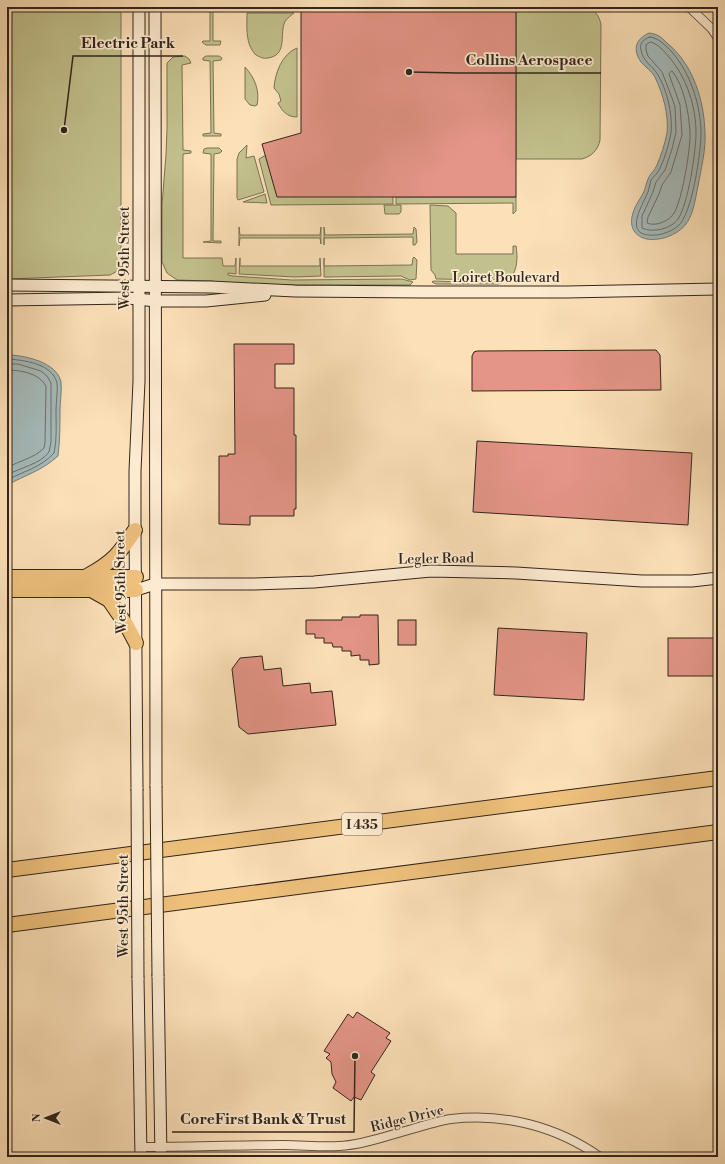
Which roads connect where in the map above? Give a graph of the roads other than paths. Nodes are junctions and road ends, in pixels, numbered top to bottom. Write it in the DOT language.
graph roads {
  1 [pos="139,7"];
  2 [pos="155,7"];
  3 [pos="689,7"];
  4 [pos="718,38"];
  5 [pos="7,284"];
  6 [pos="139,286"];
  7 [pos="156,286"];
  8 [pos="718,289"];
  9 [pos="295,292"];
  10 [pos="7,300"];
  11 [pos="139,300"];
  12 [pos="156,301"];
  13 [pos="135,530"];
  14 [pos="7,577"];
  15 [pos="86,577"];
  16 [pos="718,578"];
  17 [pos="136,584"];
  18 [pos="155,584"];
  19 [pos="7,590"];
  20 [pos="93,590"];
  21 [pos="136,643"];
  22 [pos="718,778"];
  23 [pos="718,832"];
  24 [pos="7,870"];
  25 [pos="38,921"];
  26 [pos="7,925"];
  27 [pos="7,936"];
  28 [pos="141,1152"];
  29 [pos="161,1152"];
  30 [pos="600,1157"];
  1 -- 6 [label="main road, West 95th Street"];
  2 -- 7 [label="main road"];
  3 -- 4 [label="street"];
  5 -- 6 [label="main road, Loiret Boulevard"];
  6 -- 7 [label="main road, Loiret Boulevard"];
  6 -- 11 [label="main road, West 95th Street"];
  7 -- 9 [label="main road, Loiret Boulevard"];
  7 -- 12 [label="main road"];
  8 -- 9 [label="main road, Loiret Boulevard"];
  9 -- 12 [label="main road, Loiret Boulevard"];
  10 -- 11 [label="main road, Loiret Boulevard"];
  11 -- 12 [label="main road, Loiret Boulevard"];
  11 -- 13 [label="main road, West 95th Street"];
  12 -- 18 [label="main road"];
  13 -- 15 [label="highway"];
  13 -- 17 [label="main road, West 95th Street"];
  14 -- 15 [label="highway"];
  15 -- 17 [label="highway"];
  16 -- 18 [label="main road, Legler Road"];
  17 -- 18 [label="main road, Legler Road"];
  17 -- 20 [label="highway"];
  17 -- 21 [label="main road, West 95th Street"];
  18 -- 29 [label="main road, bridge"];
  19 -- 20 [label="highway"];
  20 -- 21 [label="highway"];
  21 -- 28 [label="main road, West 95th Street, bridge"];
  22 -- 24 [label="highway, I 435"];
  23 -- 25 [label="highway"];
  25 -- 26 [label="highway"];
  25 -- 27 [label="highway"];
  28 -- 29 [label="street, Ridge Drive"];
  29 -- 30 [label="street, Ridge Drive"];
}
